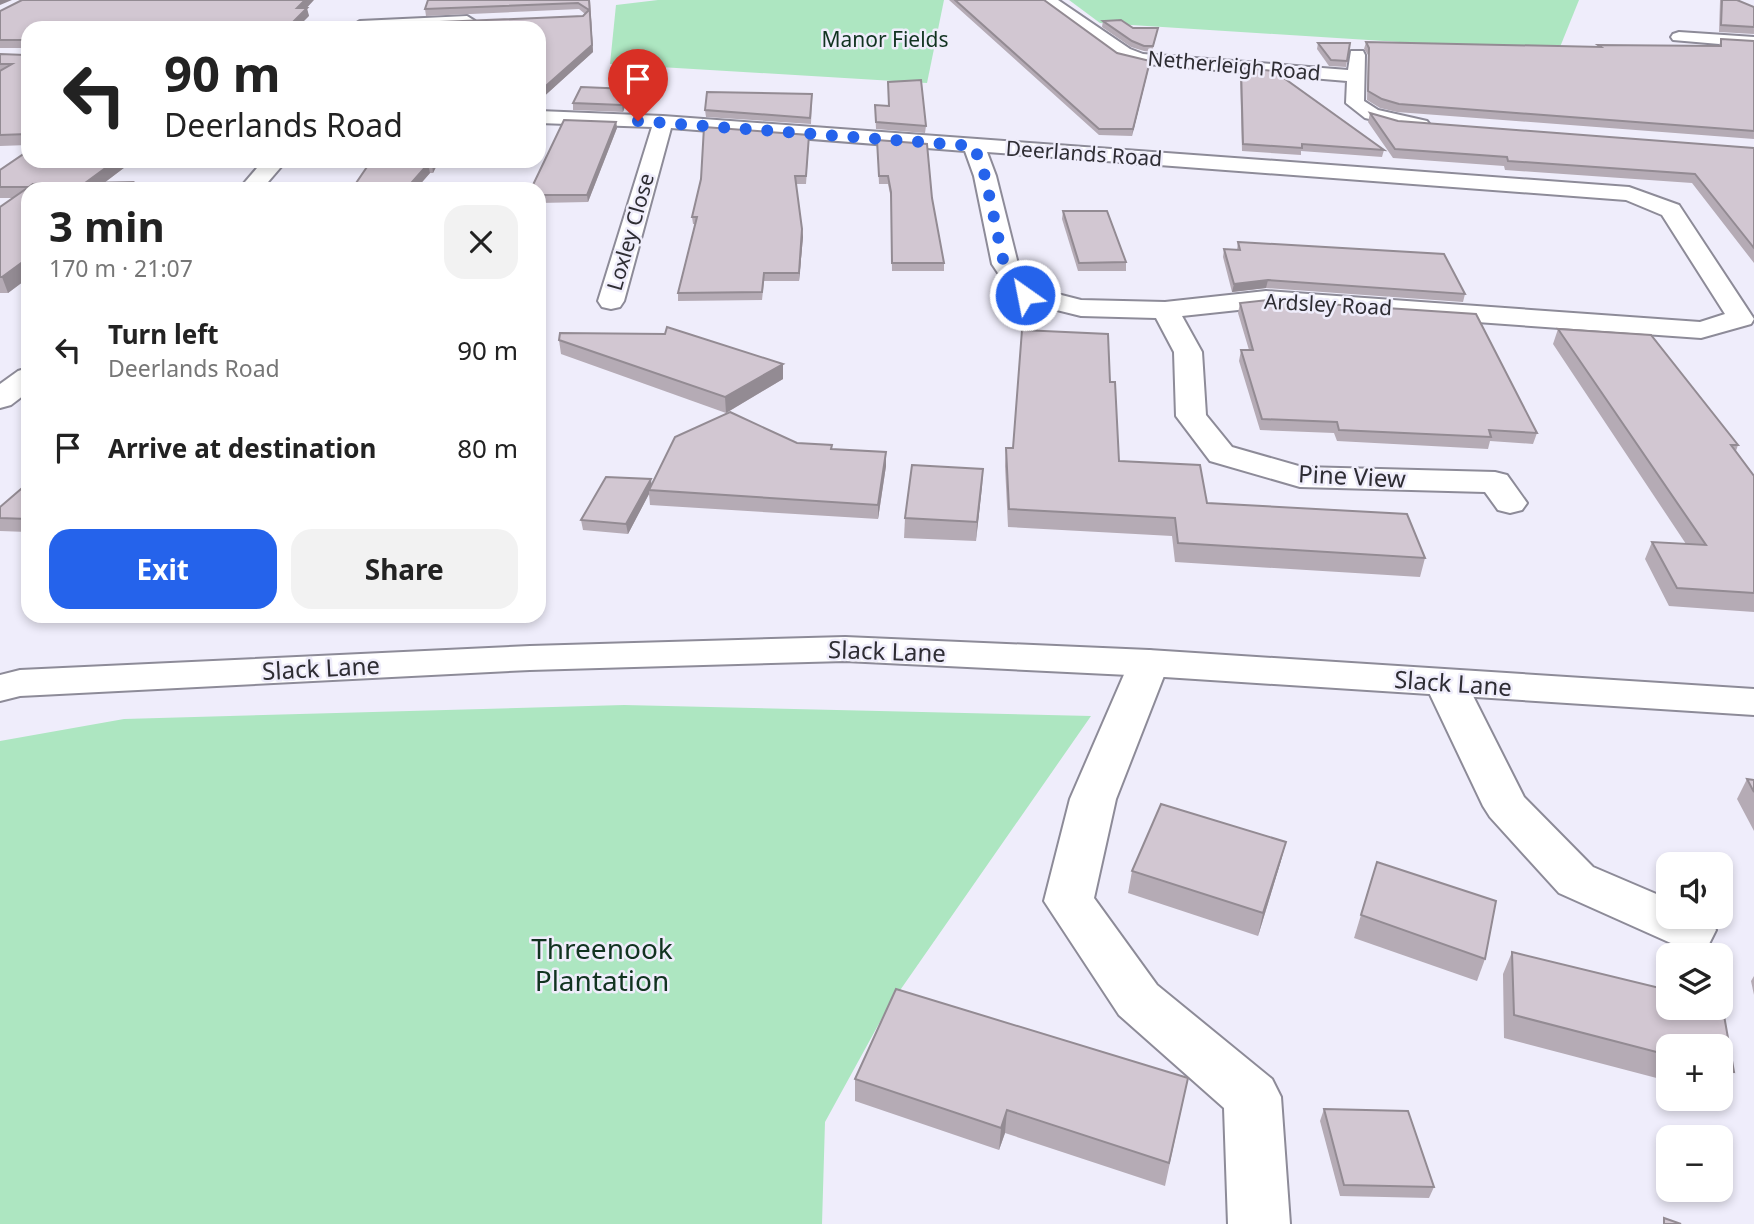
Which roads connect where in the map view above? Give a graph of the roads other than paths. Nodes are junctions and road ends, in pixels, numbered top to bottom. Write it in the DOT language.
graph roads {
  1 [pos="1048,0"];
  2 [pos="370,9"];
  3 [pos="363,21"];
  4 [pos="1679,37"];
  5 [pos="1754,42"];
  6 [pos="1357,55"];
  7 [pos="1354,76"];
  8 [pos="546,117"];
  9 [pos="663,122"];
  10 [pos="1446,127"];
  11 [pos="974,146"];
  12 [pos="269,168"];
  13 [pos="256,182"];
  14 [pos="1629,194"];
  15 [pos="611,300"];
  16 [pos="1165,310"];
  17 [pos="21,382"];
  18 [pos="0,399"];
  19 [pos="0,412"];
  20 [pos="21,413"];
  21 [pos="1510,503"];
  22 [pos="1149,663"];
  23 [pos="7,683"];
  24 [pos="1446,684"];
  25 [pos="1754,702"];
  26 [pos="1691,930"];
  27 [pos="1259,1224"];
  1 -- 7 [label="street, Netherleigh Road"];
  2 -- 3 [label="street"];
  4 -- 5 [label="street"];
  6 -- 7 [label="street, Netherleigh Road"];
  7 -- 10 [label="street, Netherleigh Road"];
  8 -- 9 [label="street, Deerlands Road"];
  9 -- 11 [label="street, Deerlands Road"];
  9 -- 15 [label="street, Loxley Close"];
  11 -- 14 [label="street, Deerlands Road"];
  11 -- 16 [label="street, Ardsley Road"];
  12 -- 13 [label="street"];
  14 -- 16 [label="street, Ardsley Road"];
  16 -- 21 [label="street, Pine View"];
  17 -- 18 [label="street"];
  19 -- 20 [label="street"];
  22 -- 23 [label="street, Slack Lane"];
  22 -- 24 [label="street, Slack Lane"];
  22 -- 27 [label="street"];
  24 -- 25 [label="street, Slack Lane"];
  24 -- 26 [label="street"];
}
